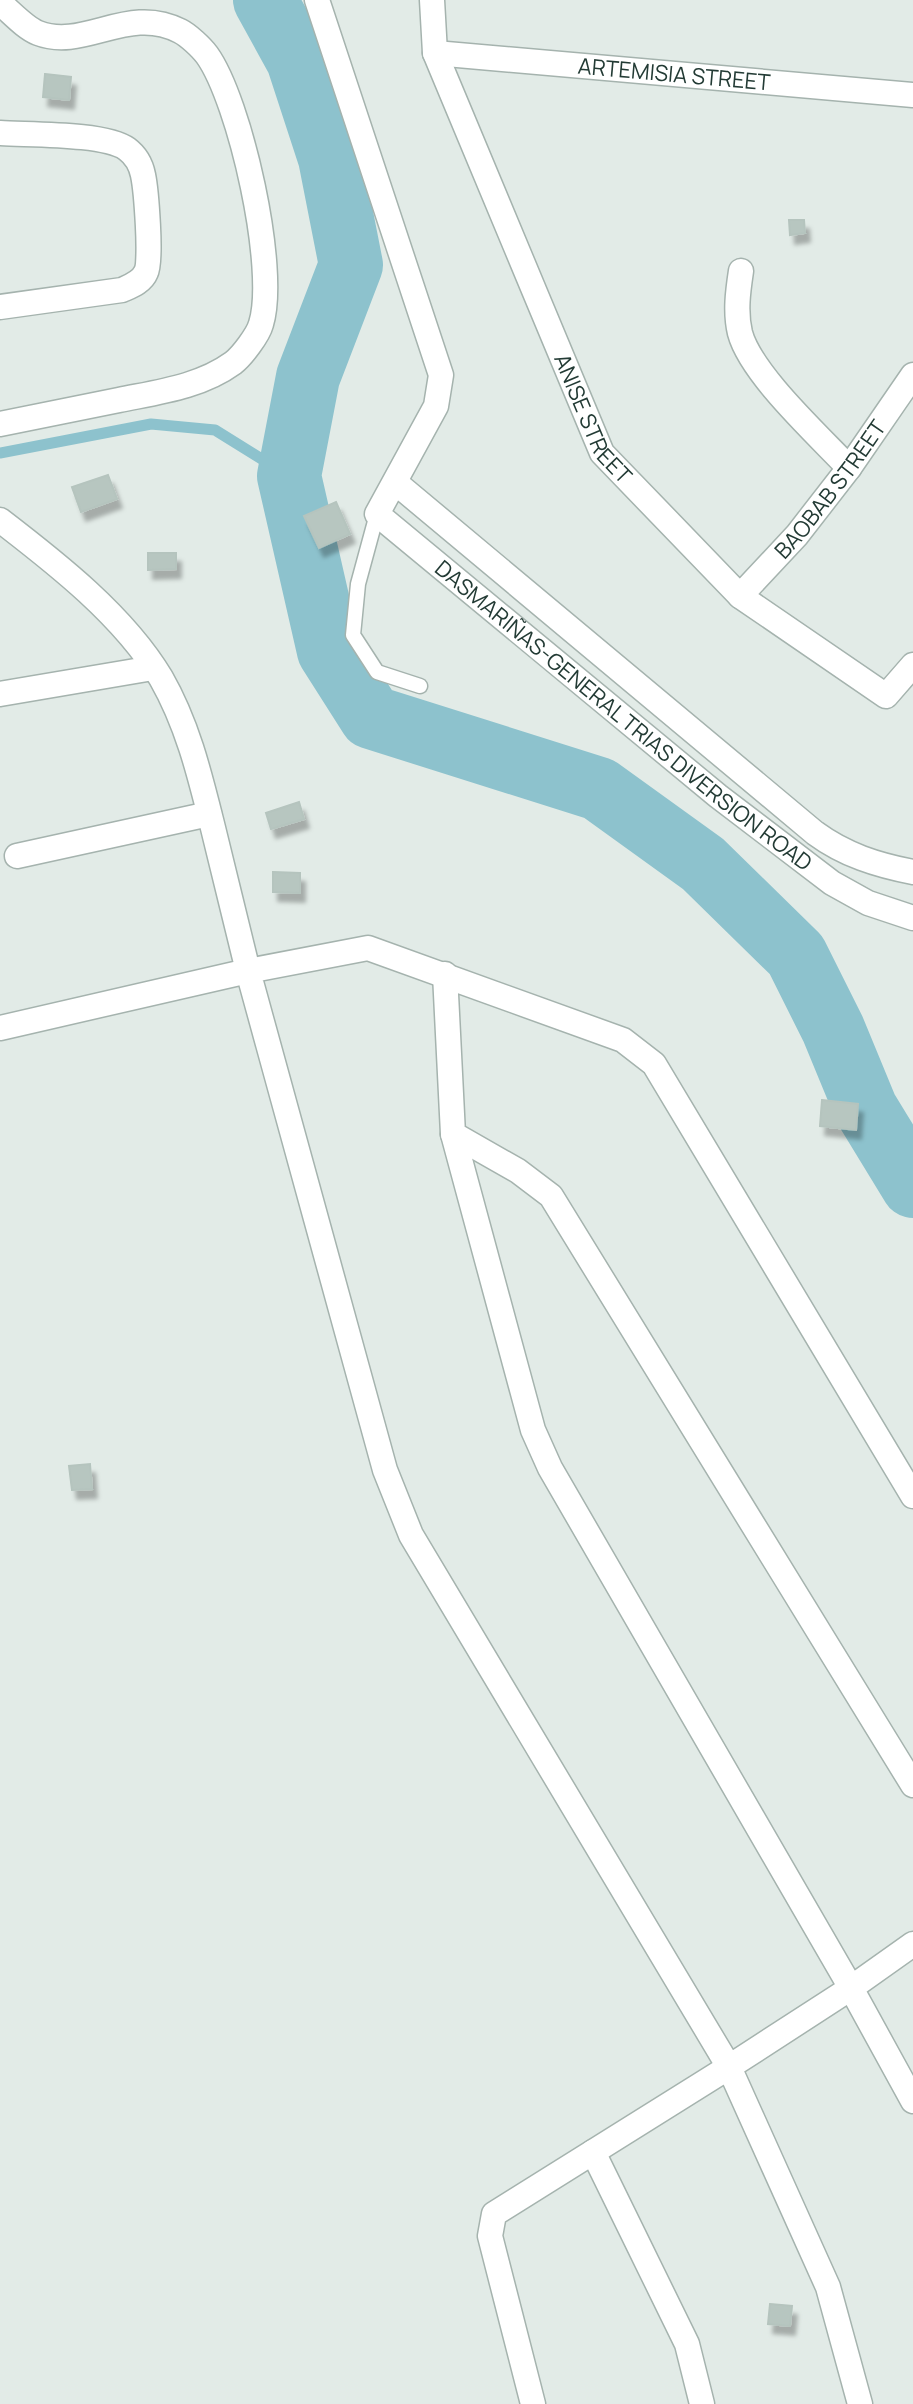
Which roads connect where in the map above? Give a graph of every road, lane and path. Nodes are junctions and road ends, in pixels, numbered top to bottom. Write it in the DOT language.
graph roads {
  1 [pos="317,0"];
  2 [pos="432,0"];
  3 [pos="0,3"];
  4 [pos="435,53"];
  5 [pos="913,95"];
  6 [pos="0,133"];
  7 [pos="741,271"];
  8 [pos="0,307"];
  9 [pos="913,375"];
  10 [pos="0,424"];
  11 [pos="849,468"];
  12 [pos="396,483"];
  13 [pos="377,514"];
  14 [pos="6,524"];
  15 [pos="740,596"];
  16 [pos="913,665"];
  17 [pos="153,668"];
  18 [pos="420,686"];
  19 [pos="0,694"];
  20 [pos="209,814"];
  21 [pos="17,856"];
  22 [pos="913,872"];
  23 [pos="913,918"];
  24 [pos="248,971"];
  25 [pos="445,974"];
  26 [pos="0,1028"];
  27 [pos="453,1134"];
  28 [pos="913,1496"];
  29 [pos="913,1785"];
  30 [pos="913,1944"];
  31 [pos="851,1988"];
  32 [pos="729,2067"];
  33 [pos="913,2101"];
  34 [pos="593,2152"];
  35 [pos="533,2404"];
  36 [pos="702,2404"];
  37 [pos="860,2404"];
  1 -- 12 [label="street"];
  2 -- 4 [label="street, ANISE STREET"];
  3 -- 10 [label="street"];
  4 -- 5 [label="street, ARTEMISIA STREET"];
  4 -- 15 [label="street, ANISE STREET"];
  6 -- 8 [label="street"];
  7 -- 11 [label="street"];
  9 -- 11 [label="street, BAOBAB STREET"];
  11 -- 15 [label="street, BAOBAB STREET"];
  12 -- 13 [label="street"];
  12 -- 22 [label="street, DASMARIÑAS-GENERAL TRIAS DIVERSION ROAD"];
  13 -- 18 [label="lane"];
  13 -- 23 [label="street, DASMARIÑAS-GENERAL TRIAS DIVERSION ROAD"];
  14 -- 17 [label="street"];
  15 -- 16 [label="street, ANISE STREET"];
  17 -- 19 [label="street"];
  17 -- 20 [label="street"];
  20 -- 21 [label="street"];
  20 -- 24 [label="street"];
  24 -- 25 [label="street"];
  24 -- 26 [label="street"];
  24 -- 32 [label="street"];
  25 -- 27 [label="street"];
  25 -- 28 [label="street"];
  27 -- 29 [label="street"];
  27 -- 31 [label="street"];
  30 -- 31 [label="street"];
  31 -- 32 [label="street"];
  31 -- 33 [label="street"];
  32 -- 34 [label="street"];
  32 -- 37 [label="street"];
  34 -- 35 [label="street"];
  34 -- 36 [label="street"];
}
